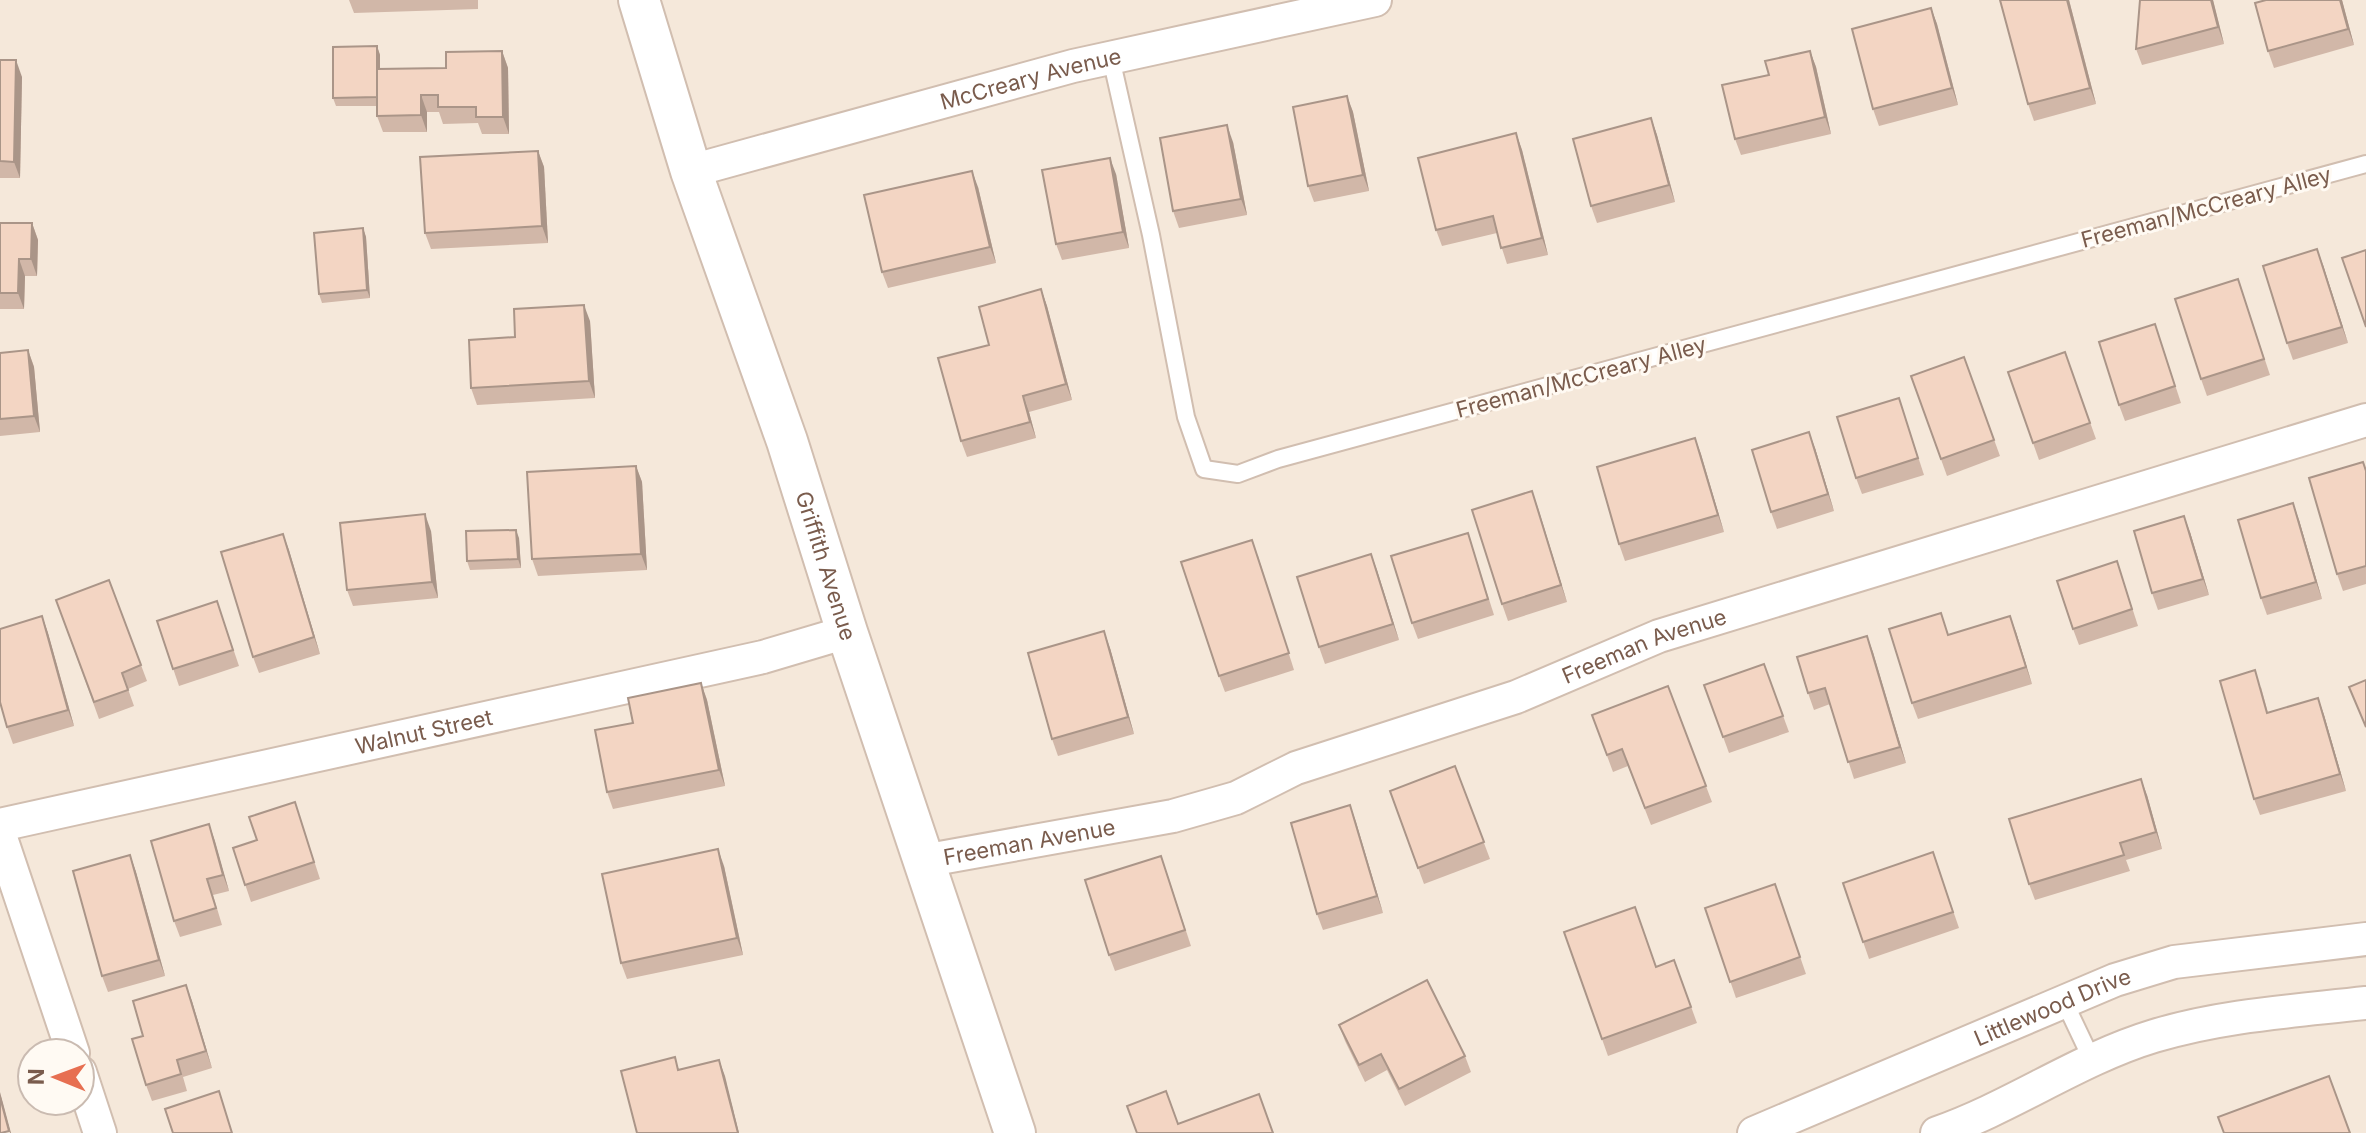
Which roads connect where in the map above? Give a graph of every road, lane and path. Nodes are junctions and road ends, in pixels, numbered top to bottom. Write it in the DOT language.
graph roads {
  1 [pos="639,0"];
  2 [pos="1375,0"];
  3 [pos="1111,58"];
  4 [pos="2366,164"];
  5 [pos="691,171"];
  6 [pos="2366,420"];
  7 [pos="847,632"];
  8 [pos="0,825"];
  9 [pos="0,835"];
  10 [pos="923,861"];
  11 [pos="2366,939"];
  12 [pos="2064,1001"];
  13 [pos="2366,1003"];
  14 [pos="68,1037"];
  15 [pos="2092,1060"];
  16 [pos="1774,1129"];
  17 [pos="1015,1133"];
  18 [pos="1937,1133"];
  1 -- 5 [label="street, Griffith Avenue"];
  2 -- 3 [label="street, McCreary Avenue"];
  3 -- 4 [label="lane, Freeman/McCreary Alley"];
  3 -- 5 [label="street, McCreary Avenue"];
  5 -- 7 [label="street, Griffith Avenue"];
  6 -- 10 [label="street, Freeman Avenue"];
  7 -- 8 [label="street, Walnut Street"];
  7 -- 10 [label="street, Griffith Avenue"];
  9 -- 14 [label="street"];
  10 -- 17 [label="street, Griffith Avenue"];
  11 -- 12 [label="street, Littlewood Drive"];
  12 -- 15 [label="lane"];
  12 -- 16 [label="street, Littlewood Drive"];
  13 -- 15 [label="street"];
  15 -- 18 [label="street"];
}
